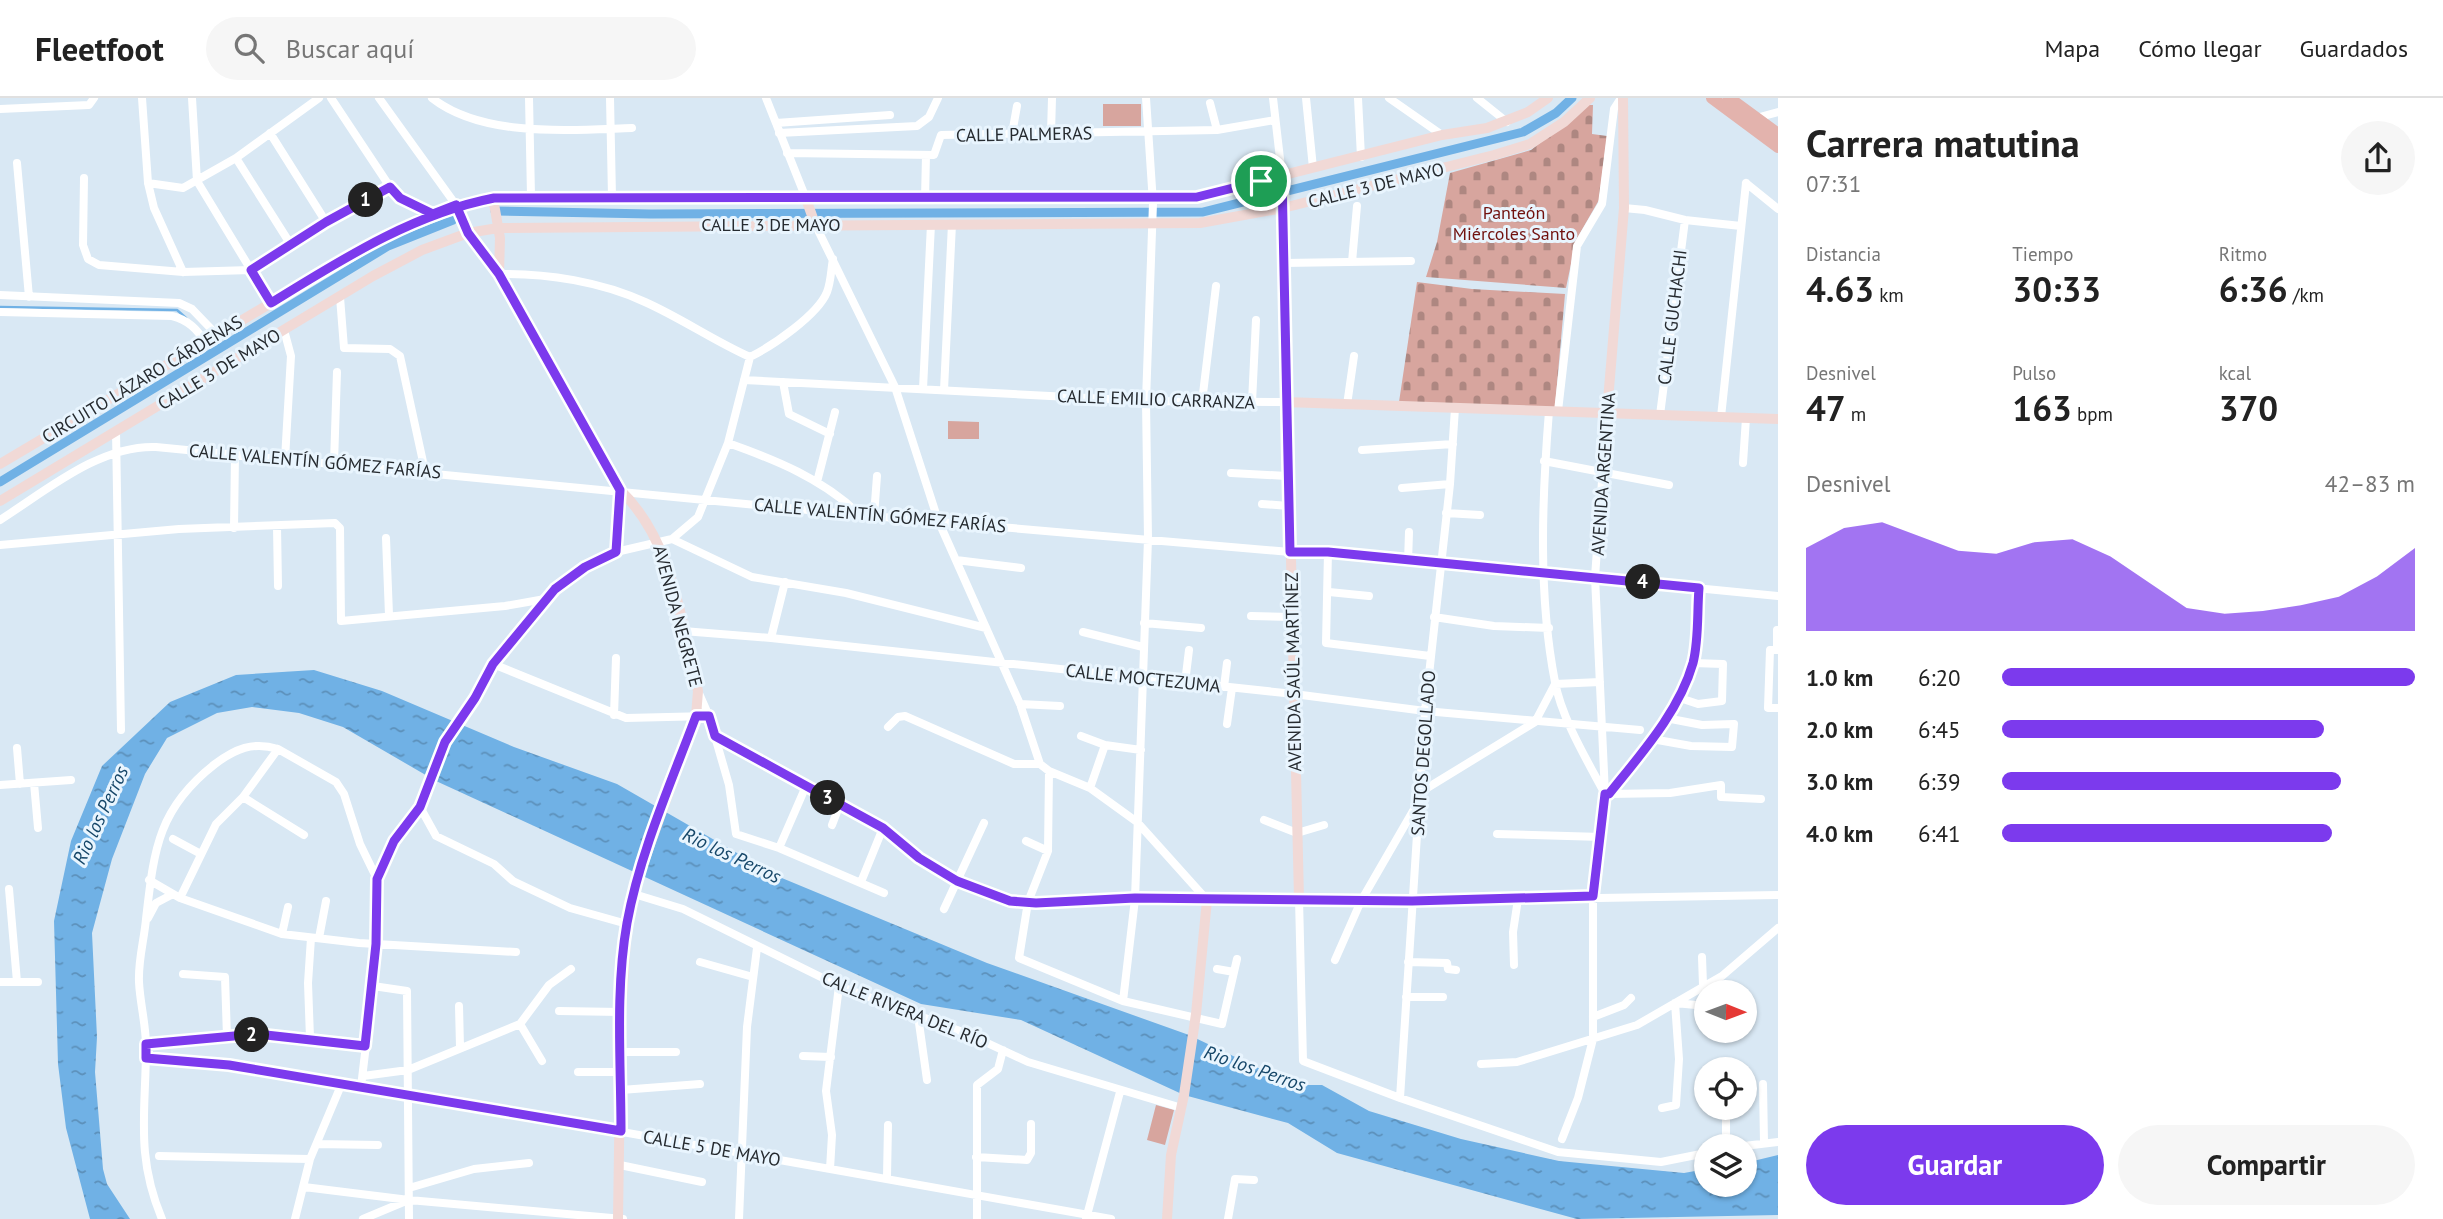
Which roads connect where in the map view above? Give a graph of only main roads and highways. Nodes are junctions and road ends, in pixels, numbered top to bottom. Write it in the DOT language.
graph roads {
  1 [pos="1712,98"];
  2 [pos="1729,98"];
  3 [pos="1778,134"];
  4 [pos="1778,146"];
  1 -- 4 [label="main road"];
  2 -- 3 [label="main road"];
}
